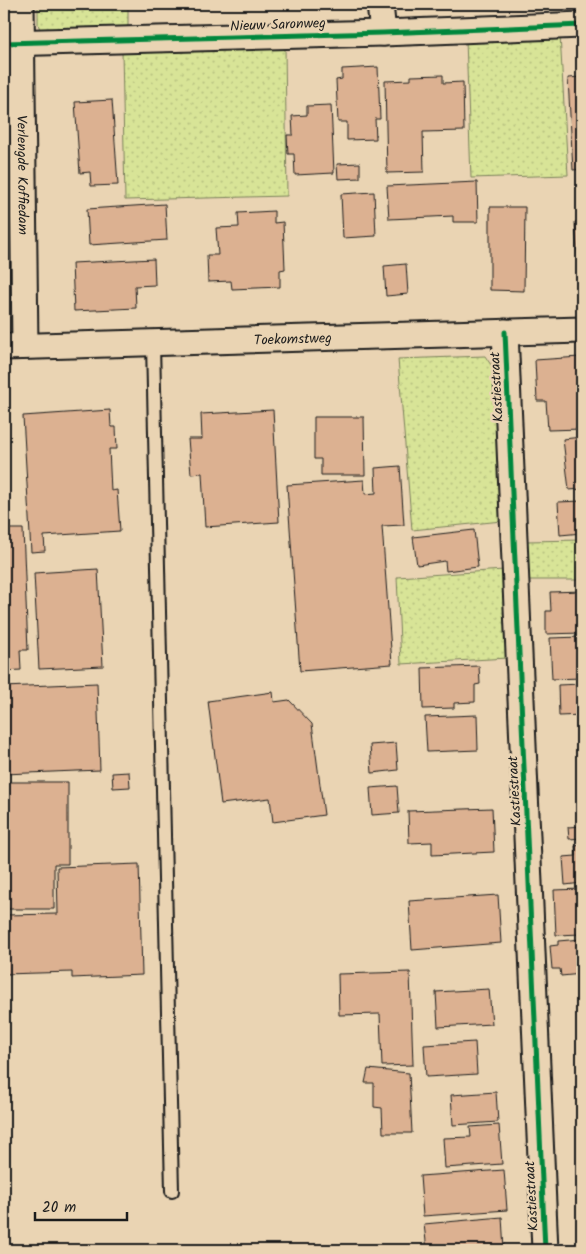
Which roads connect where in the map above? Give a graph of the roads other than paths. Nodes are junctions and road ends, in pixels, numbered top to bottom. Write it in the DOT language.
graph roads {
  1 [pos="21,4"];
  2 [pos="380,4"];
  3 [pos="582,25"];
  4 [pos="383,33"];
  5 [pos="13,43"];
  6 [pos="582,330"];
  7 [pos="505,332"];
  8 [pos="153,344"];
  9 [pos="14,346"];
  10 [pos="172,1191"];
  11 [pos="545,1250"];
  1 -- 5 [label="street, Verlengde Koffiedam"];
  2 -- 4 [label="street"];
  3 -- 4 [label="street, Nieuw Saronweg"];
  4 -- 5 [label="street, Nieuw Saronweg"];
  5 -- 9 [label="street, Verlengde Koffiedam"];
  6 -- 7 [label="street, Toekomstweg"];
  7 -- 8 [label="street, Toekomstweg"];
  7 -- 11 [label="street, Kastiestraat"];
  8 -- 9 [label="street, Toekomstweg"];
  8 -- 10 [label="lane"];
}
